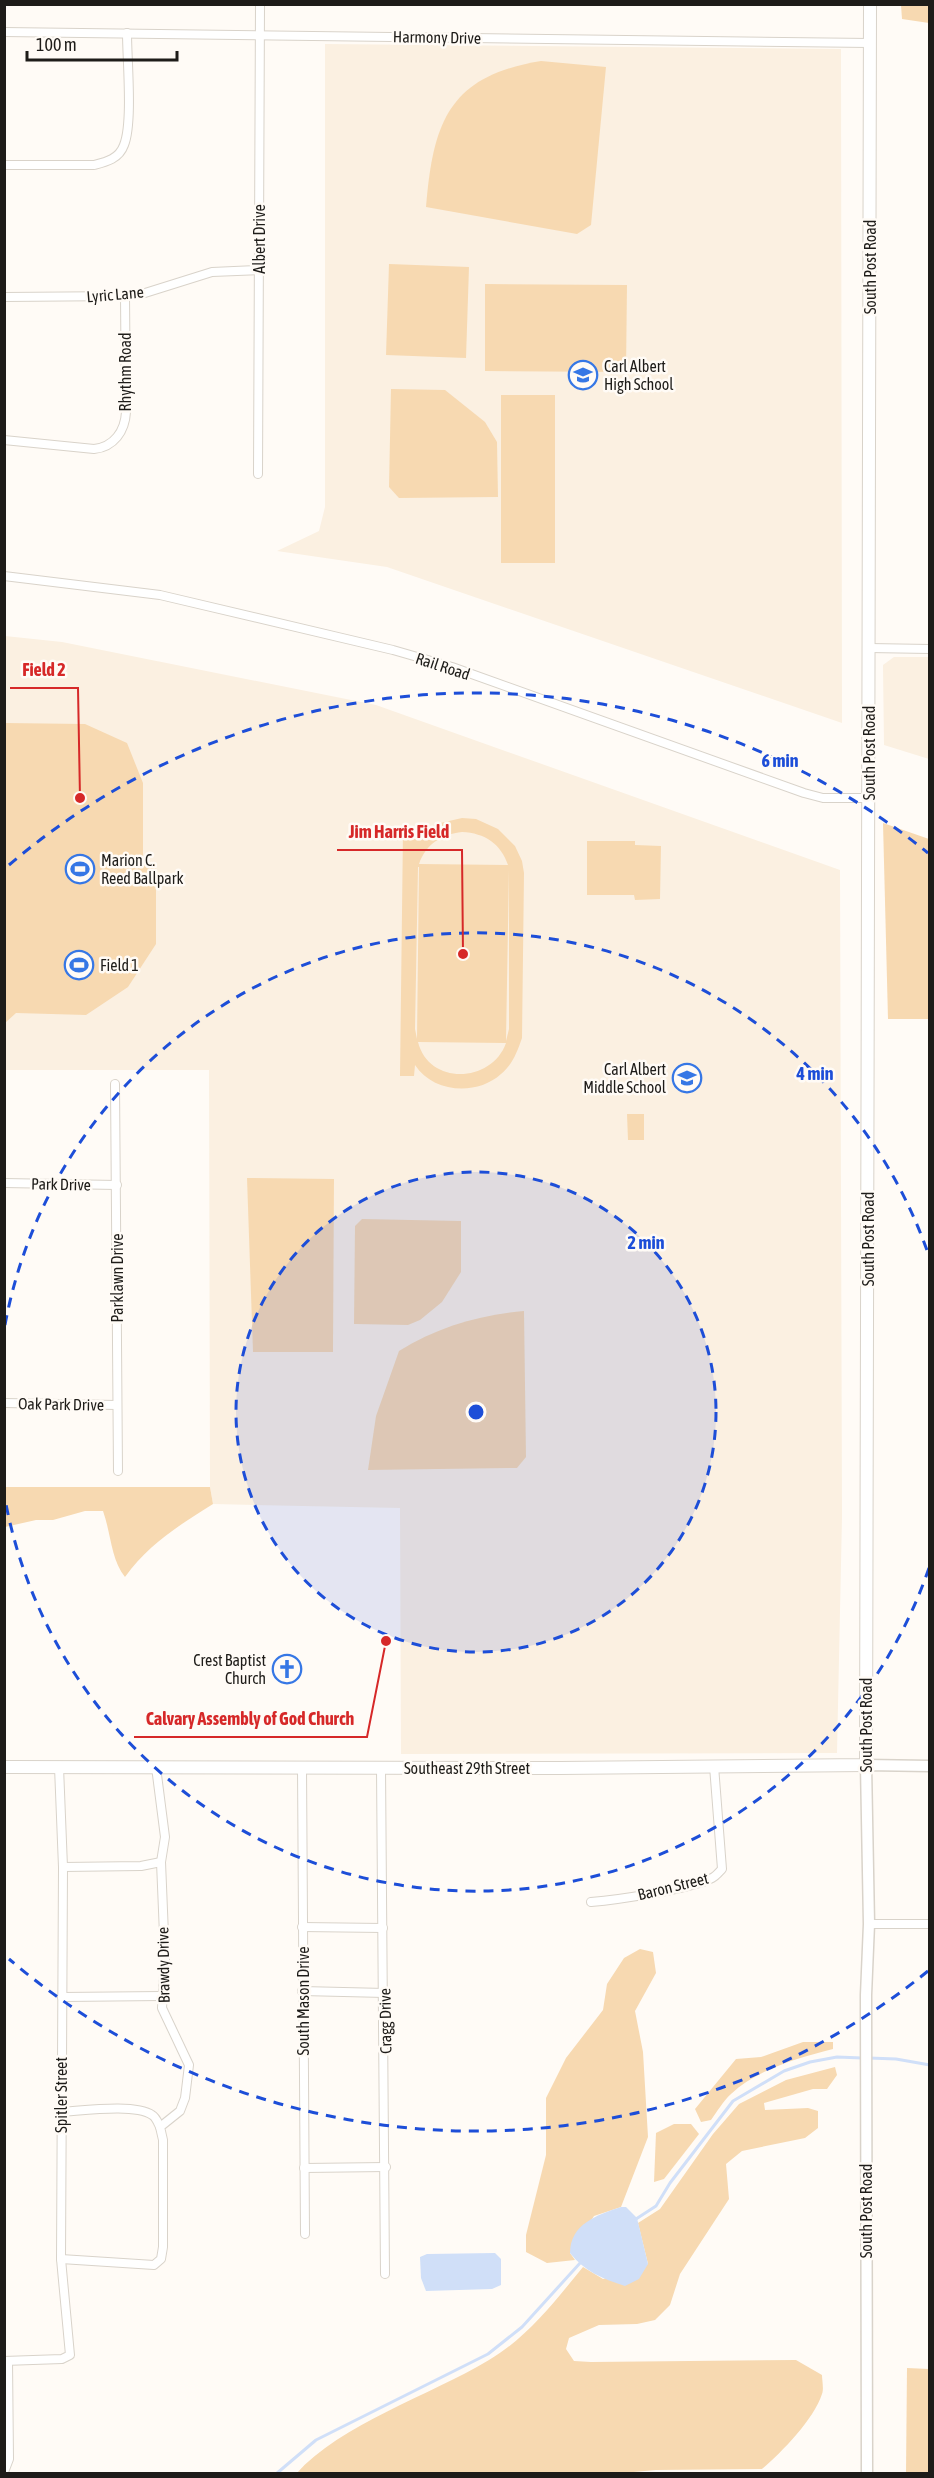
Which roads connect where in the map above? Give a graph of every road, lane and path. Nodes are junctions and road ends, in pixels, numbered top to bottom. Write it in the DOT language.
graph roads {
  1 [pos="260,4"];
  2 [pos="870,4"];
  3 [pos="4,32"];
  4 [pos="127,33"];
  5 [pos="260,35"];
  6 [pos="870,42"];
  7 [pos="4,165"];
  8 [pos="259,270"];
  9 [pos="126,296"];
  10 [pos="4,297"];
  11 [pos="4,440"];
  12 [pos="258,474"];
  13 [pos="4,576"];
  14 [pos="869,648"];
  15 [pos="930,649"];
  16 [pos="869,798"];
  17 [pos="115,1084"];
  18 [pos="4,1183"];
  19 [pos="117,1185"];
  20 [pos="4,1403"];
  21 [pos="117,1405"];
  22 [pos="118,1471"];
  23 [pos="714,1766"];
  24 [pos="866,1766"];
  25 [pos="930,1766"];
  26 [pos="4,1767"];
  27 [pos="59,1767"];
  28 [pos="156,1767"];
  29 [pos="302,1767"];
  30 [pos="381,1768"];
  31 [pos="161,1862"];
  32 [pos="63,1867"];
  33 [pos="591,1902"];
  34 [pos="869,1924"];
  35 [pos="930,1924"];
  36 [pos="302,1927"];
  37 [pos="383,1928"];
  38 [pos="303,1991"];
  39 [pos="385,1993"];
  40 [pos="162,1996"];
  41 [pos="62,1997"];
  42 [pos="60,2112"];
  43 [pos="160,2127"];
  44 [pos="386,2167"];
  45 [pos="304,2168"];
  46 [pos="305,2234"];
  47 [pos="61,2259"];
  48 [pos="385,2274"];
  49 [pos="6,2361"];
  50 [pos="4,2472"];
  51 [pos="867,2474"];
  1 -- 5 [label="street, Albert Drive"];
  2 -- 6 [label="main road, South Post Road"];
  3 -- 4 [label="street, Harmony Drive"];
  4 -- 5 [label="street, Harmony Drive"];
  4 -- 7 [label="street"];
  5 -- 6 [label="street, Harmony Drive"];
  5 -- 8 [label="street, Albert Drive"];
  6 -- 14 [label="main road, South Post Road"];
  8 -- 9 [label="street, Lyric Lane"];
  8 -- 12 [label="street, Albert Drive"];
  9 -- 10 [label="street, Lyric Lane"];
  9 -- 11 [label="street, Rhythm Road"];
  13 -- 16 [label="street, Rail Road"];
  14 -- 15 [label="street"];
  14 -- 16 [label="main road, South Post Road"];
  16 -- 24 [label="main road, South Post Road"];
  17 -- 19 [label="street, Parklawn Drive"];
  18 -- 19 [label="street, Park Drive"];
  19 -- 21 [label="street, Parklawn Drive"];
  20 -- 21 [label="street, Oak Park Drive"];
  21 -- 22 [label="street, Parklawn Drive"];
  23 -- 24 [label="main road, Southeast 29th Street"];
  23 -- 30 [label="main road, Southeast 29th Street"];
  23 -- 33 [label="street, Baron Street"];
  24 -- 25 [label="street, Southeast 29th Street"];
  24 -- 34 [label="street, South Post Road"];
  26 -- 27 [label="main road, Southeast 29th Street"];
  27 -- 28 [label="main road, Southeast 29th Street"];
  27 -- 32 [label="street, Spitler Street"];
  28 -- 29 [label="main road, Southeast 29th Street"];
  28 -- 31 [label="street, Brawdy Drive"];
  29 -- 30 [label="main road, Southeast 29th Street"];
  29 -- 36 [label="street, South Mason Drive"];
  30 -- 37 [label="street, Cragg Drive"];
  31 -- 32 [label="street"];
  31 -- 40 [label="street, Brawdy Drive"];
  32 -- 41 [label="street, Spitler Street"];
  34 -- 35 [label="street"];
  34 -- 51 [label="street, South Post Road"];
  36 -- 37 [label="street"];
  36 -- 38 [label="street, South Mason Drive"];
  37 -- 39 [label="street, Cragg Drive"];
  38 -- 39 [label="street"];
  38 -- 45 [label="street, South Mason Drive"];
  39 -- 44 [label="street, Cragg Drive"];
  40 -- 41 [label="street"];
  40 -- 43 [label="street, Brawdy Drive"];
  41 -- 42 [label="street, Spitler Street"];
  42 -- 43 [label="street"];
  42 -- 47 [label="street, Spitler Street"];
  43 -- 47 [label="street"];
  44 -- 45 [label="street"];
  44 -- 48 [label="street, Cragg Drive"];
  45 -- 46 [label="street, South Mason Drive"];
  47 -- 49 [label="street, Spitler Street"];
  49 -- 50 [label="street"];
}
